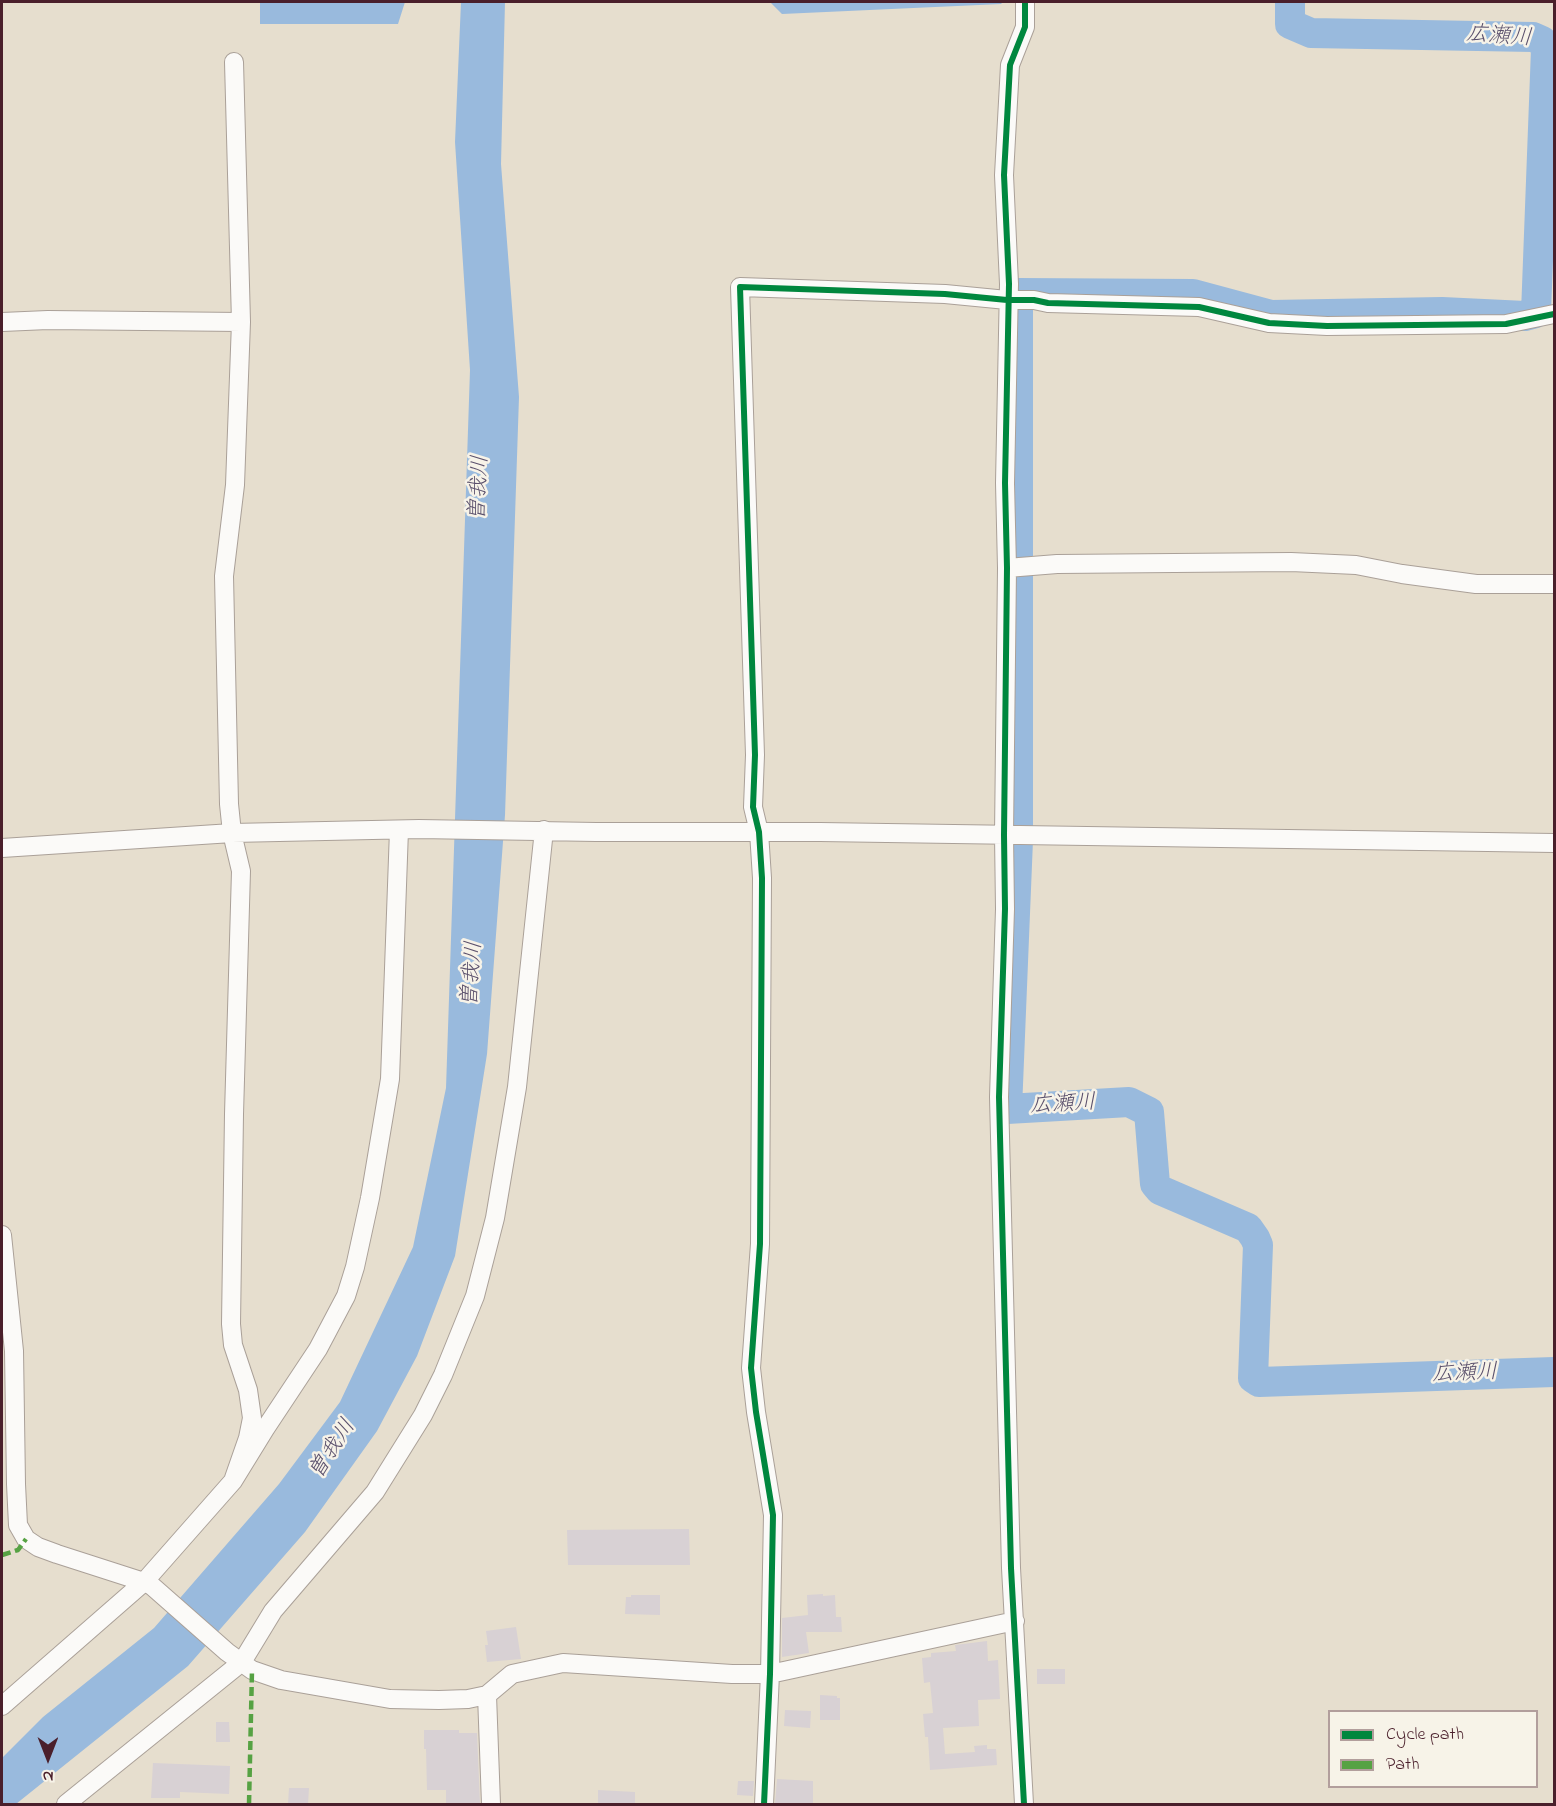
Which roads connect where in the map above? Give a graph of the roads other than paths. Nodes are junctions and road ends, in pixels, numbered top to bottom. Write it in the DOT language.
graph roads {
  1 [pos="1025,2"];
  2 [pos="234,62"];
  3 [pos="1007,300"];
  4 [pos="1554,315"];
  5 [pos="2,322"];
  6 [pos="241,322"];
  7 [pos="1007,568"];
  8 [pos="1554,584"];
  9 [pos="399,830"];
  10 [pos="544,830"];
  11 [pos="759,832"];
  12 [pos="232,833"];
  13 [pos="1004,835"];
  14 [pos="1554,843"];
  15 [pos="2,848"];
  16 [pos="2,1235"];
  17 [pos="233,1481"];
  18 [pos="148,1584"];
  19 [pos="1016,1621"];
  20 [pos="234,1657"];
  21 [pos="770,1674"];
  22 [pos="487,1695"];
  23 [pos="2,1706"];
  24 [pos="66,1804"];
  25 [pos="491,1804"];
  26 [pos="765,1804"];
  27 [pos="1024,1804"];
  1 -- 3 [label="street"];
  2 -- 6 [label="street"];
  3 -- 4 [label="street"];
  3 -- 7 [label="street"];
  3 -- 11 [label="street"];
  5 -- 6 [label="street"];
  6 -- 12 [label="street"];
  7 -- 8 [label="street"];
  7 -- 13 [label="street"];
  9 -- 10 [label="street"];
  9 -- 12 [label="street"];
  9 -- 17 [label="street"];
  10 -- 11 [label="street"];
  10 -- 20 [label="street"];
  11 -- 13 [label="street"];
  11 -- 21 [label="street"];
  12 -- 15 [label="street"];
  12 -- 17 [label="street"];
  13 -- 14 [label="street"];
  13 -- 19 [label="street"];
  16 -- 18 [label="street"];
  17 -- 18 [label="street"];
  18 -- 20 [label="street"];
  18 -- 23 [label="street"];
  19 -- 21 [label="street"];
  19 -- 27 [label="street"];
  20 -- 22 [label="street"];
  20 -- 24 [label="street"];
  21 -- 22 [label="street"];
  21 -- 26 [label="street"];
  22 -- 25 [label="street"];
}
